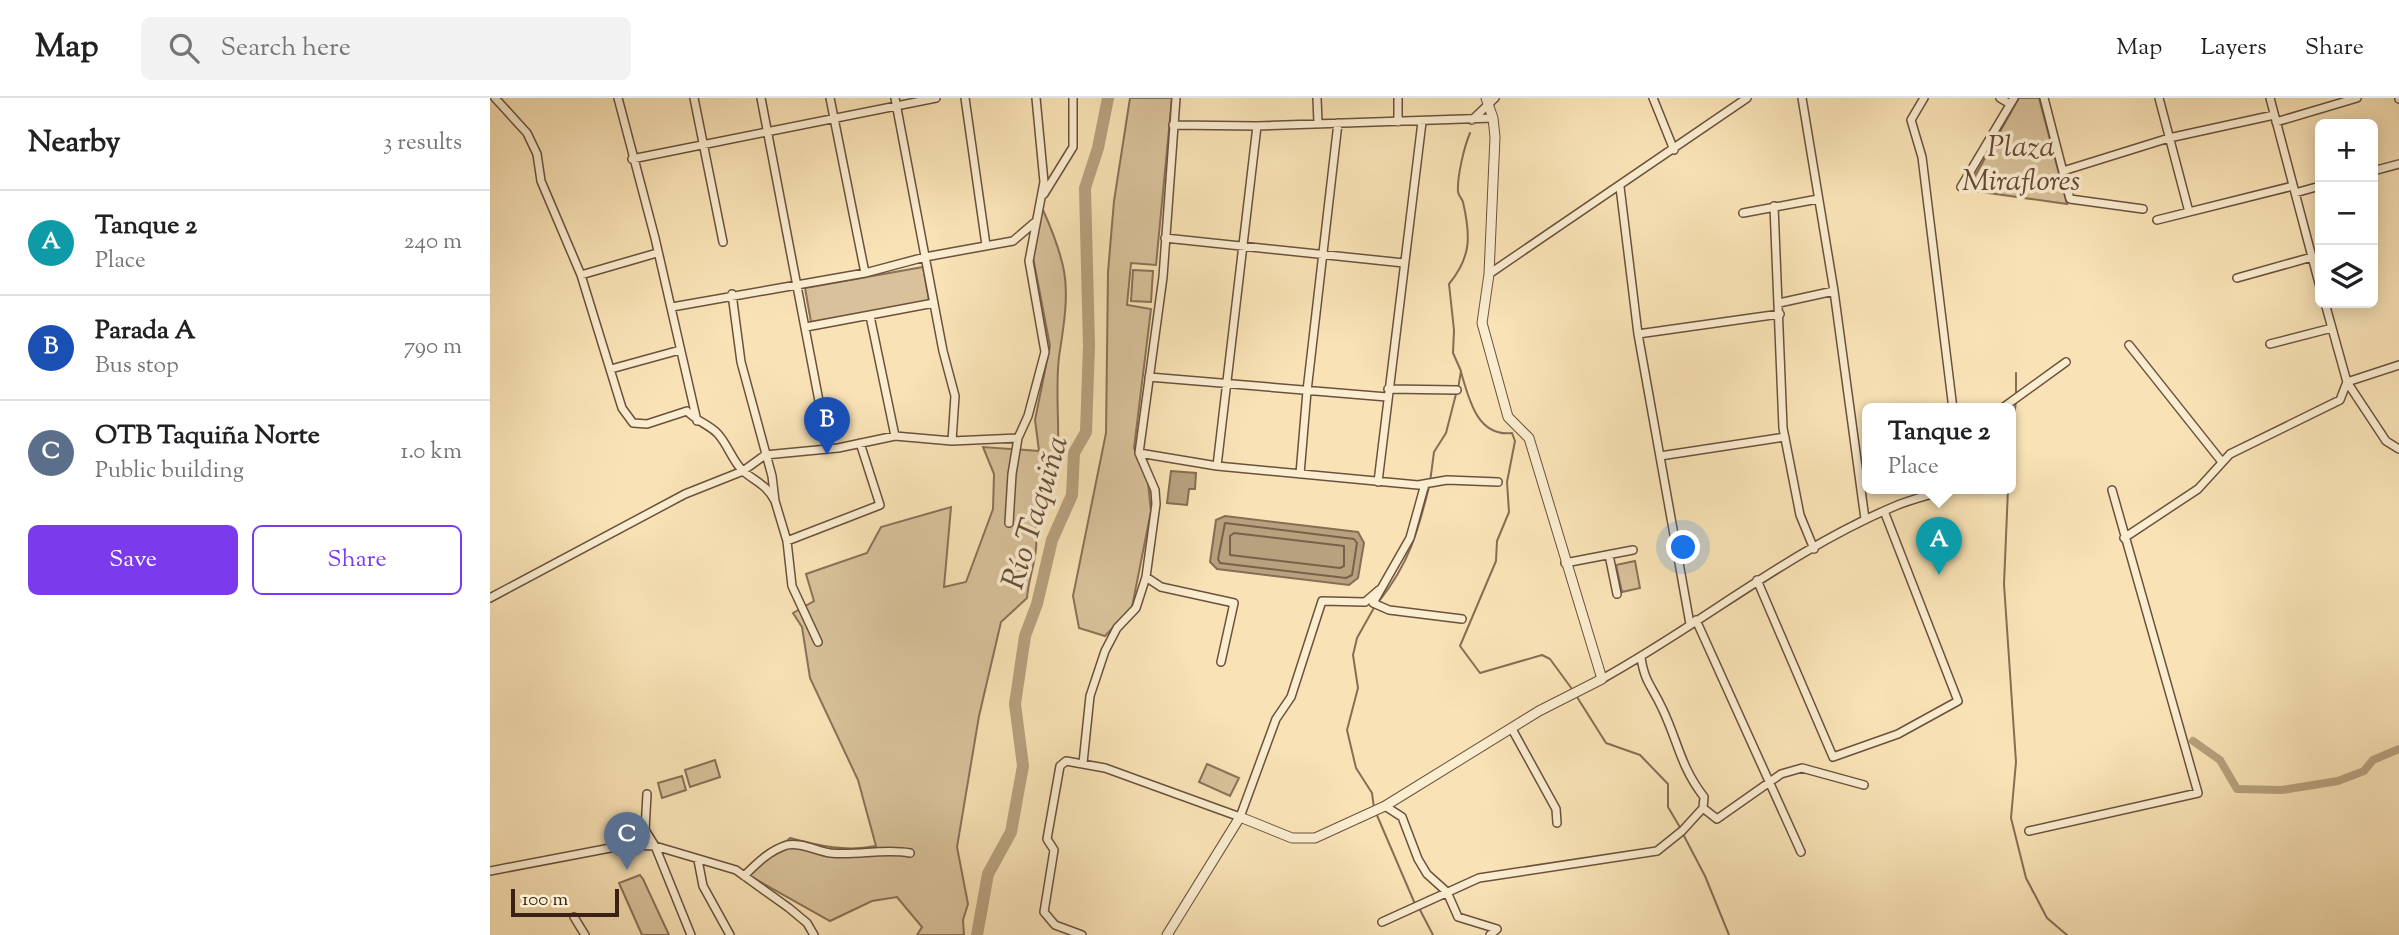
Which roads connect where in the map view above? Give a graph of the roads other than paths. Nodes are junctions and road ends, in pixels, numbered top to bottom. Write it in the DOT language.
graph roads {
  1 [pos="495,98"];
  2 [pos="618,98"];
  3 [pos="694,98"];
  4 [pos="761,98"];
  5 [pos="830,98"];
  6 [pos="936,98"];
  7 [pos="965,98"];
  8 [pos="1036,98"];
  9 [pos="1073,98"];
  10 [pos="1176,98"];
  11 [pos="1317,98"];
  12 [pos="1398,98"];
  13 [pos="1653,98"];
  14 [pos="1747,98"];
  15 [pos="1802,98"];
  16 [pos="1924,98"];
  17 [pos="2000,98"];
  18 [pos="2044,98"];
  19 [pos="2159,98"];
  20 [pos="2270,98"];
  21 [pos="2357,98"];
  22 [pos="1490,100"];
  23 [pos="2012,101"];
  24 [pos="895,102"];
  25 [pos="1493,118"];
  26 [pos="2275,118"];
  27 [pos="834,119"];
  28 [pos="1472,120"];
  29 [pos="1318,122"];
  30 [pos="1398,122"];
  31 [pos="1422,122"];
  32 [pos="1338,123"];
  33 [pos="1173,125"];
  34 [pos="1257,126"];
  35 [pos="767,132"];
  36 [pos="2169,138"];
  37 [pos="703,143"];
  38 [pos="1674,150"];
  39 [pos="632,159"];
  40 [pos="2399,164"];
  41 [pos="2063,170"];
  42 [pos="2378,170"];
  43 [pos="1620,187"];
  44 [pos="1961,187"];
  45 [pos="2315,187"];
  46 [pos="2294,189"];
  47 [pos="1042,197"];
  48 [pos="1818,199"];
  49 [pos="1773,206"];
  50 [pos="2143,209"];
  51 [pos="2189,212"];
  52 [pos="1743,213"];
  53 [pos="2157,220"];
  54 [pos="1034,223"];
  55 [pos="1165,238"];
  56 [pos="723,242"];
  57 [pos="986,245"];
  58 [pos="1243,249"];
  59 [pos="657,253"];
  60 [pos="925,257"];
  61 [pos="1325,257"];
  62 [pos="2312,257"];
  63 [pos="1404,263"];
  64 [pos="2315,268"];
  65 [pos="865,273"];
  66 [pos="1489,274"];
  67 [pos="581,275"];
  68 [pos="2237,278"];
  69 [pos="798,283"];
  70 [pos="1833,291"];
  71 [pos="732,294"];
  72 [pos="934,303"];
  73 [pos="1780,303"];
  74 [pos="672,307"];
  75 [pos="2326,308"];
  76 [pos="1780,314"];
  77 [pos="870,316"];
  78 [pos="806,327"];
  79 [pos="2332,328"];
  80 [pos="1638,334"];
  81 [pos="2270,344"];
  82 [pos="2129,345"];
  83 [pos="680,350"];
  84 [pos="2066,362"];
  85 [pos="2399,365"];
  86 [pos="611,369"];
  87 [pos="1149,377"];
  88 [pos="2347,382"];
  89 [pos="1228,384"];
  90 [pos="1458,390"];
  91 [pos="1307,391"];
  92 [pos="1388,393"];
  93 [pos="1952,403"];
  94 [pos="2009,403"];
  95 [pos="697,422"];
  96 [pos="895,436"];
  97 [pos="1785,437"];
  98 [pos="1018,438"];
  99 [pos="952,441"];
  100 [pos="860,443"];
  101 [pos="828,448"];
  102 [pos="2399,449"];
  103 [pos="1139,453"];
  104 [pos="765,455"];
  105 [pos="1660,456"];
  106 [pos="2222,462"];
  107 [pos="1217,466"];
  108 [pos="743,471"];
  109 [pos="1300,474"];
  110 [pos="1378,482"];
  111 [pos="1498,482"];
  112 [pos="1425,484"];
  113 [pos="2112,490"];
  114 [pos="1934,494"];
  115 [pos="775,501"];
  116 [pos="1884,511"];
  117 [pos="1865,519"];
  118 [pos="1009,523"];
  119 [pos="2124,538"];
  120 [pos="787,541"];
  121 [pos="1814,549"];
  122 [pos="1633,550"];
  123 [pos="1609,555"];
  124 [pos="1565,563"];
  125 [pos="1146,577"];
  126 [pos="1757,580"];
  127 [pos="1379,590"];
  128 [pos="1616,594"];
  129 [pos="490,598"];
  130 [pos="1462,619"];
  131 [pos="1693,622"];
  132 [pos="818,642"];
  133 [pos="1641,658"];
  134 [pos="1221,662"];
  135 [pos="1602,679"];
  136 [pos="1512,729"];
  137 [pos="1083,763"];
  138 [pos="1769,782"];
  139 [pos="1864,785"];
  140 [pos="647,794"];
  141 [pos="1385,806"];
  142 [pos="1703,808"];
  143 [pos="1240,817"];
  144 [pos="1557,823"];
  145 [pos="2029,831"];
  146 [pos="656,846"];
  147 [pos="1801,852"];
  148 [pos="910,853"];
  149 [pos="698,860"];
  150 [pos="490,871"];
  151 [pos="744,876"];
  152 [pos="1447,892"];
  153 [pos="575,917"];
  154 [pos="1382,922"];
  155 [pos="585,935"];
  156 [pos="691,935"];
  157 [pos="730,935"];
  158 [pos="814,935"];
  159 [pos="1082,935"];
  160 [pos="1167,935"];
  161 [pos="1490,935"];
  1 -- 67 [label="street"];
  2 -- 39 [label="street"];
  3 -- 37 [label="street"];
  4 -- 35 [label="street"];
  5 -- 27 [label="street"];
  6 -- 24 [label="street"];
  7 -- 57 [label="street"];
  8 -- 47 [label="street"];
  9 -- 47 [label="street"];
  10 -- 33 [label="street"];
  11 -- 29 [label="street"];
  12 -- 30 [label="street"];
  13 -- 38 [label="street"];
  14 -- 38 [label="street"];
  15 -- 48 [label="street"];
  16 -- 93 [label="street"];
  17 -- 23 [label="street"];
  18 -- 41 [label="street"];
  19 -- 36 [label="street"];
  20 -- 26 [label="street"];
  21 -- 26 [label="street"];
  22 -- 25 [label="street"];
  22 -- 28 [label="street"];
  23 -- 44 [label="street"];
  24 -- 27 [label="street"];
  24 -- 60 [label="street"];
  25 -- 28 [label="street"];
  25 -- 66 [label="street"];
  26 -- 36 [label="street"];
  26 -- 46 [label="street"];
  27 -- 35 [label="street"];
  27 -- 65 [label="street"];
  28 -- 31 [label="street"];
  29 -- 32 [label="street"];
  29 -- 34 [label="street"];
  30 -- 31 [label="street"];
  30 -- 32 [label="street"];
  31 -- 63 [label="street"];
  32 -- 61 [label="street"];
  33 -- 34 [label="street"];
  33 -- 55 [label="street"];
  34 -- 58 [label="street"];
  35 -- 37 [label="street"];
  35 -- 69 [label="street"];
  36 -- 41 [label="street"];
  36 -- 51 [label="street"];
  37 -- 39 [label="street"];
  37 -- 56 [label="street"];
  38 -- 43 [label="street"];
  39 -- 59 [label="street"];
  40 -- 42 [label="street"];
  41 -- 50 [label="street"];
  43 -- 66 [label="street"];
  43 -- 80 [label="street"];
  45 -- 46 [label="street"];
  46 -- 51 [label="street"];
  46 -- 62 [label="street"];
  47 -- 54 [label="street"];
  48 -- 49 [label="street"];
  48 -- 70 [label="street"];
  49 -- 52 [label="street"];
  49 -- 73 [label="street"];
  51 -- 53 [label="street"];
  54 -- 57 [label="street"];
  54 -- 98 [label="street"];
  55 -- 58 [label="street"];
  55 -- 87 [label="street"];
  57 -- 60 [label="street"];
  58 -- 61 [label="street"];
  58 -- 89 [label="street"];
  59 -- 67 [label="street"];
  59 -- 74 [label="street"];
  60 -- 65 [label="street"];
  60 -- 72 [label="street"];
  61 -- 63 [label="street"];
  61 -- 91 [label="street"];
  62 -- 64 [label="street"];
  62 -- 68 [label="street"];
  63 -- 92 [label="street"];
  65 -- 69 [label="street"];
  66 -- 124 [label="street"];
  67 -- 86 [label="street"];
  69 -- 71 [label="street"];
  69 -- 78 [label="street"];
  70 -- 73 [label="street"];
  70 -- 117 [label="street"];
  71 -- 74 [label="street"];
  71 -- 104 [label="street"];
  72 -- 77 [label="street"];
  72 -- 99 [label="street"];
  73 -- 76 [label="street"];
  74 -- 83 [label="street"];
  75 -- 79 [label="street"];
  76 -- 80 [label="street"];
  76 -- 97 [label="street"];
  77 -- 78 [label="street"];
  77 -- 96 [label="street"];
  78 -- 101 [label="street"];
  79 -- 81 [label="street"];
  79 -- 88 [label="street"];
  80 -- 105 [label="street"];
  82 -- 106 [label="street"];
  83 -- 86 [label="street"];
  83 -- 95 [label="street"];
  84 -- 94 [label="street"];
  85 -- 88 [label="street"];
  86 -- 95 [label="street"];
  87 -- 89 [label="street"];
  87 -- 103 [label="street"];
  88 -- 102 [label="street"];
  88 -- 106 [label="street"];
  89 -- 91 [label="street"];
  89 -- 107 [label="street"];
  90 -- 92 [label="street"];
  91 -- 92 [label="street"];
  91 -- 109 [label="street"];
  92 -- 110 [label="street"];
  95 -- 108 [label="street"];
  96 -- 99 [label="street"];
  96 -- 100 [label="street"];
  97 -- 105 [label="street"];
  97 -- 121 [label="street"];
  98 -- 99 [label="street"];
  98 -- 118 [label="street"];
  100 -- 101 [label="street"];
  100 -- 120 [label="street"];
  101 -- 104 [label="street"];
  103 -- 107 [label="street"];
  103 -- 125 [label="street"];
  104 -- 108 [label="street"];
  104 -- 115 [label="street"];
  105 -- 131 [label="street"];
  106 -- 119 [label="street"];
  107 -- 109 [label="street"];
  108 -- 115 [label="street"];
  108 -- 129 [label="street"];
  109 -- 110 [label="street"];
  110 -- 112 [label="street"];
  111 -- 112 [label="street"];
  112 -- 127 [label="street"];
  113 -- 119 [label="street"];
  114 -- 116 [label="street"];
  115 -- 120 [label="street"];
  116 -- 117 [label="street"];
  116 -- 126 [label="street"];
  117 -- 121 [label="street"];
  119 -- 145 [label="street"];
  120 -- 132 [label="street"];
  121 -- 126 [label="street"];
  122 -- 123 [label="street"];
  123 -- 124 [label="street"];
  123 -- 128 [label="street"];
  124 -- 135 [label="street"];
  125 -- 134 [label="street"];
  125 -- 137 [label="street"];
  126 -- 131 [label="street"];
  127 -- 130 [label="street"];
  127 -- 143 [label="street"];
  131 -- 133 [label="street"];
  131 -- 138 [label="street"];
  133 -- 135 [label="street"];
  133 -- 142 [label="street"];
  135 -- 136 [label="street"];
  136 -- 141 [label="street"];
  136 -- 144 [label="street"];
  137 -- 143 [label="street"];
  137 -- 159 [label="street"];
  138 -- 139 [label="street"];
  138 -- 142 [label="street"];
  138 -- 147 [label="street"];
  140 -- 146 [label="street"];
  141 -- 143 [label="street"];
  141 -- 152 [label="street"];
  142 -- 152 [label="street"];
  143 -- 160 [label="street"];
  146 -- 149 [label="street"];
  146 -- 150 [label="street"];
  146 -- 156 [label="street"];
  148 -- 151 [label="street"];
  149 -- 151 [label="street"];
  149 -- 157 [label="street"];
  151 -- 158 [label="street"];
  152 -- 154 [label="street"];
  152 -- 161 [label="street"];
  153 -- 155 [label="street"];
}
